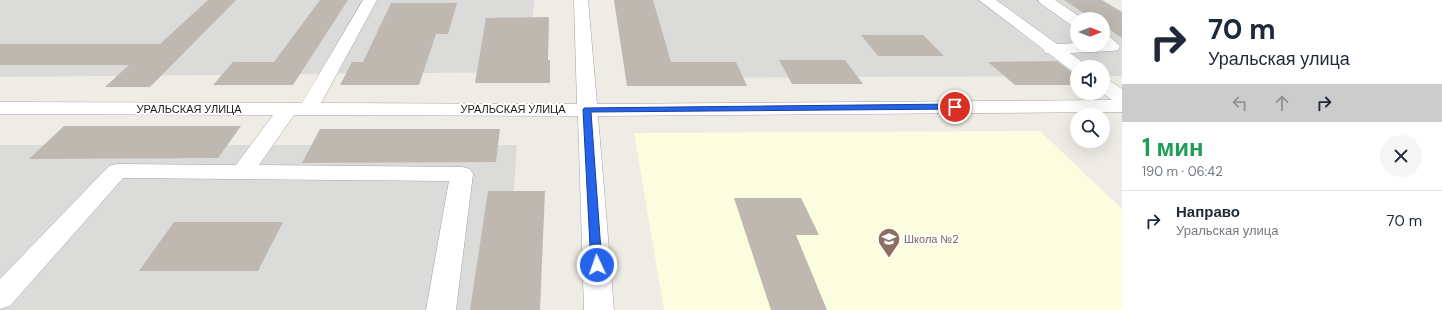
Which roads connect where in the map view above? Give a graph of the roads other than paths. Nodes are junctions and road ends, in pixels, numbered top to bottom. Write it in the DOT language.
graph roads {
  1 [pos="370,0"];
  2 [pos="580,0"];
  3 [pos="986,0"];
  4 [pos="1046,0"];
  5 [pos="1070,17"];
  6 [pos="1070,48"];
  7 [pos="1051,49"];
  8 [pos="1070,62"];
  9 [pos="1110,90"];
  10 [pos="1122,98"];
  11 [pos="1122,106"];
  12 [pos="0,108"];
  13 [pos="298,109"];
  14 [pos="587,110"];
  15 [pos="242,172"];
  16 [pos="0,298"];
  17 [pos="441,310"];
  18 [pos="600,310"];
  1 -- 13 [label="street"];
  2 -- 14 [label="street"];
  3 -- 7 [label="street"];
  4 -- 5 [label="street"];
  6 -- 7 [label="street"];
  7 -- 8 [label="street"];
  9 -- 10 [label="street"];
  11 -- 14 [label="street, УРАЛЬСКАЯ УЛИЦА"];
  12 -- 13 [label="street, УРАЛЬСКАЯ УЛИЦА"];
  13 -- 14 [label="street, УРАЛЬСКАЯ УЛИЦА"];
  13 -- 15 [label="street"];
  14 -- 18 [label="street"];
  15 -- 16 [label="street"];
  15 -- 17 [label="street"];
}
